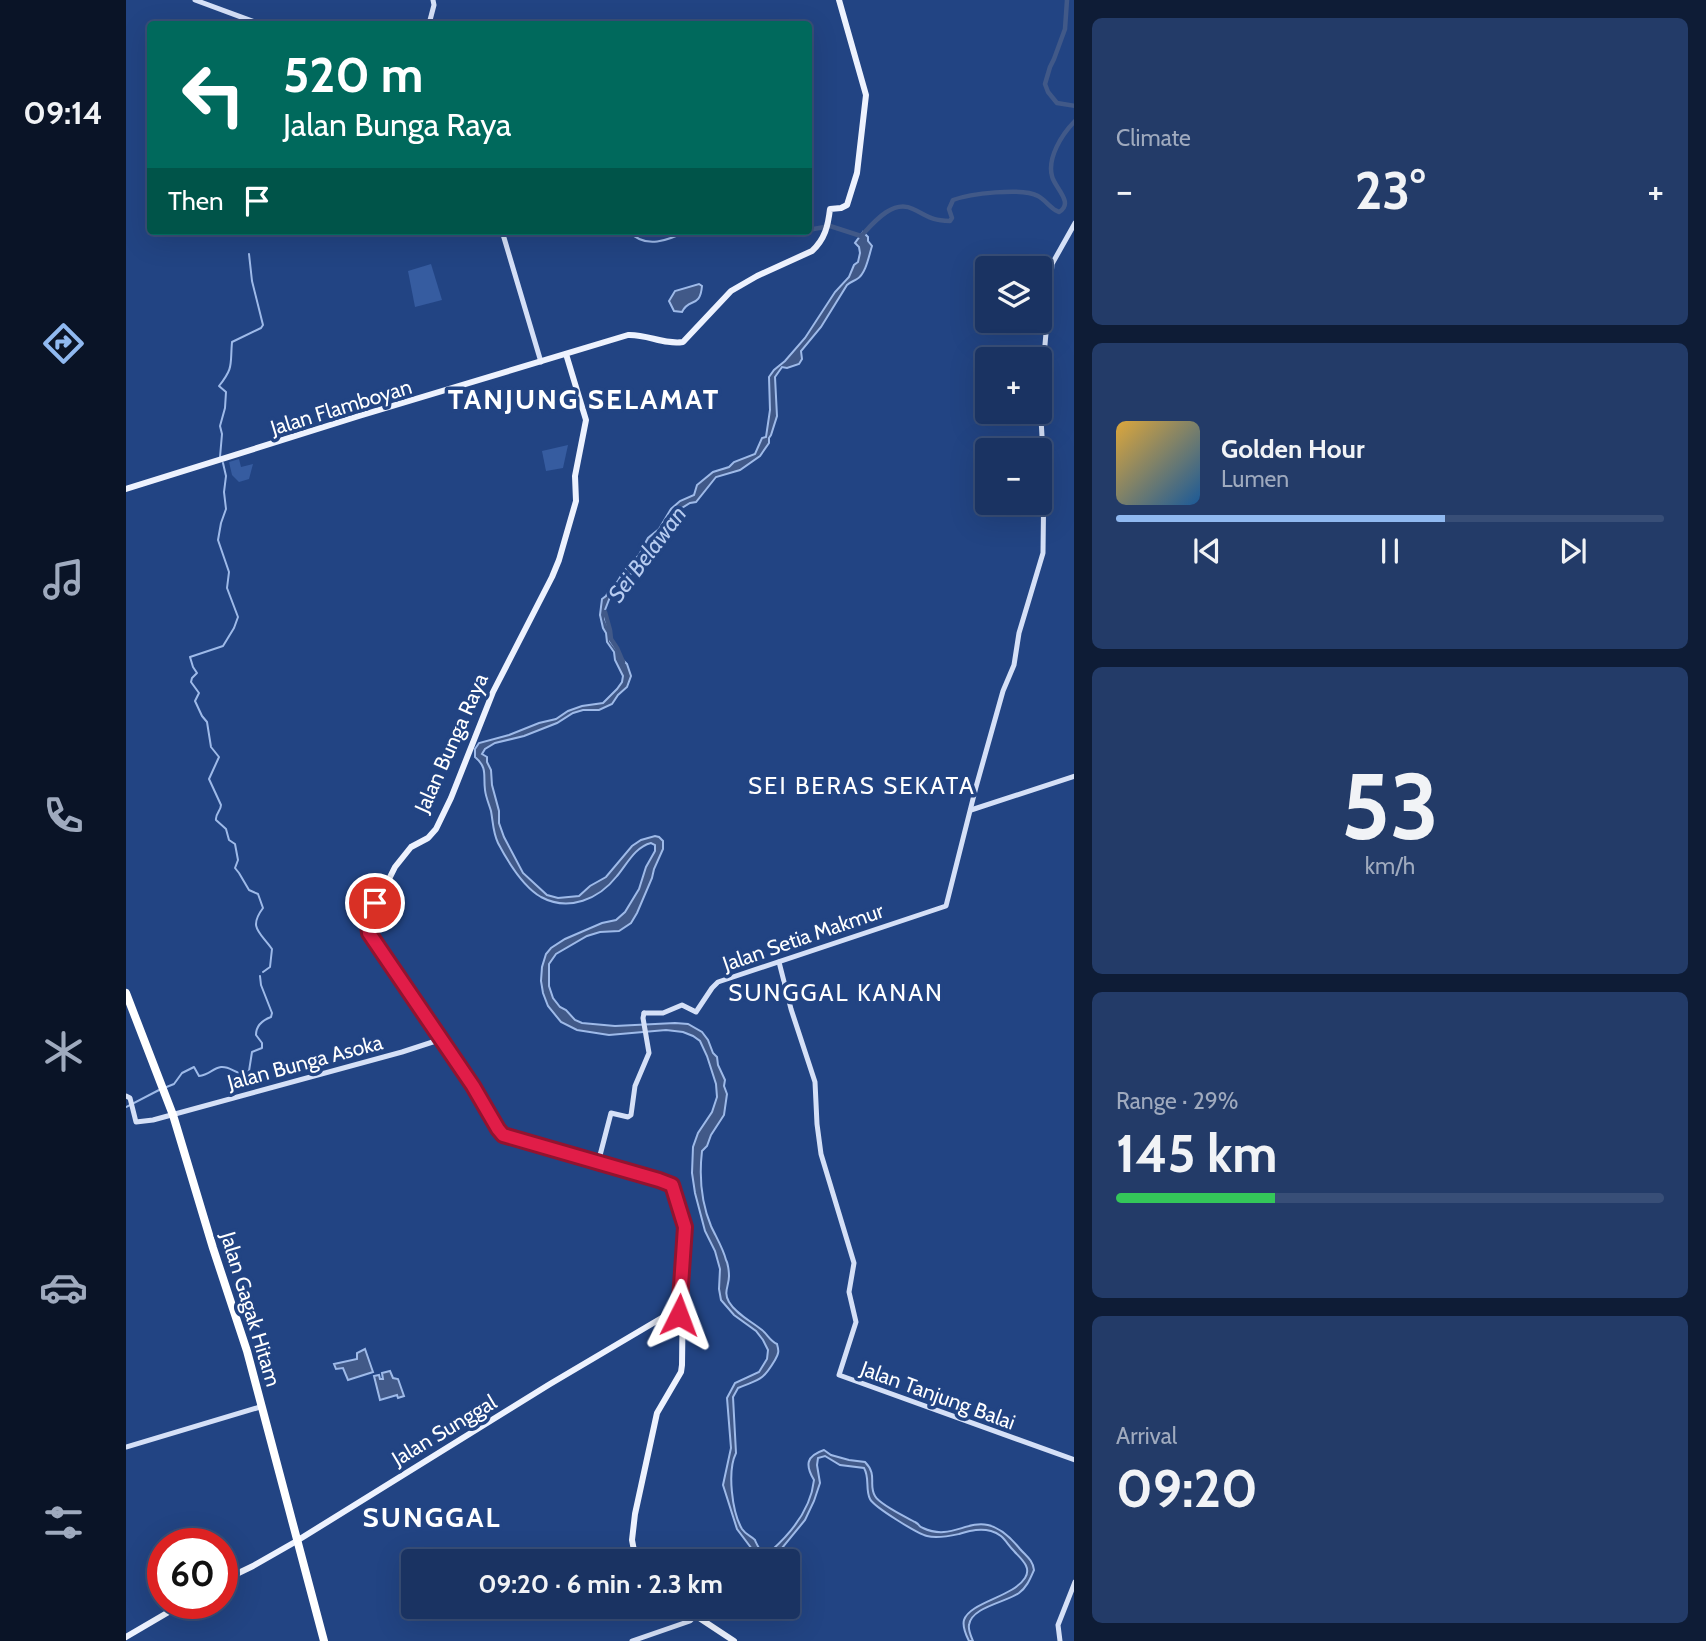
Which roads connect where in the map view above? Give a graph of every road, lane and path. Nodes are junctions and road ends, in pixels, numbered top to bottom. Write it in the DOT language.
graph roads {
  1 [pos="195,0"];
  2 [pos="433,0"];
  3 [pos="839,0"];
  4 [pos="252,21"];
  5 [pos="430,21"];
  6 [pos="1074,223"];
  7 [pos="503,235"];
  8 [pos="566,355"];
  9 [pos="541,362"];
  10 [pos="320,430"];
  11 [pos="126,490"];
  12 [pos="1074,776"];
  13 [pos="971,810"];
  14 [pos="779,962"];
  15 [pos="126,993"];
  16 [pos="126,1002"];
  17 [pos="443,1039"];
  18 [pos="146,1050"];
  19 [pos="129,1100"];
  20 [pos="171,1115"];
  21 [pos="598,1161"];
  22 [pos="191,1176"];
  23 [pos="681,1307"];
  24 [pos="260,1407"];
  25 [pos="268,1435"];
  26 [pos="126,1447"];
  27 [pos="1074,1460"];
  28 [pos="296,1541"];
  29 [pos="633,1549"];
  30 [pos="238,1574"];
  31 [pos="1074,1582"];
  32 [pos="157,1619"];
  33 [pos="690,1619"];
  34 [pos="698,1619"];
  35 [pos="126,1637"];
  36 [pos="322,1641"];
  37 [pos="632,1641"];
  38 [pos="732,1641"];
  39 [pos="1060,1641"];
  1 -- 4 [label="street"];
  2 -- 5 [label="street"];
  3 -- 8 [label="main road"];
  6 -- 13 [label="street"];
  7 -- 9 [label="street"];
  8 -- 9 [label="main road, Jalan Flamboyan"];
  8 -- 10 [label="main road, Jalan Flamboyan"];
  8 -- 17 [label="main road, Jalan Bunga Raya"];
  9 -- 10 [label="main road, Jalan Flamboyan"];
  10 -- 11 [label="main road, Jalan Flamboyan"];
  12 -- 13 [label="street"];
  13 -- 14 [label="street, Jalan Setia Makmur"];
  14 -- 21 [label="street, Jalan Setia Makmur"];
  14 -- 27 [label="street, Jalan Tanjung Balai"];
  15 -- 18 [label="highway, Jalan Gagak Hitam"];
  16 -- 18 [label="highway, Jalan Gagak Hitam"];
  17 -- 20 [label="street, Jalan Bunga Asoka"];
  17 -- 21 [label="main road, Jalan Bunga Raya"];
  18 -- 20 [label="highway, Jalan Gagak Hitam"];
  19 -- 20 [label="street, Jalan Bunga Asoka"];
  20 -- 22 [label="highway, Jalan Gagak Hitam"];
  21 -- 23 [label="main road, Jalan Bunga Raya"];
  22 -- 24 [label="highway, Jalan Gagak Hitam"];
  22 -- 25 [label="highway, Jalan Gagak Hitam"];
  23 -- 28 [label="main road, Jalan Sunggal"];
  23 -- 29 [label="main road, Jalan Bunga Raya"];
  24 -- 25 [label="highway, Jalan Gagak Hitam"];
  24 -- 26 [label="street"];
  25 -- 28 [label="highway, Jalan Gagak Hitam"];
  28 -- 30 [label="main road, Jalan Sunggal"];
  28 -- 36 [label="highway, Jalan Gagak Hitam"];
  31 -- 39 [label="street"];
  32 -- 35 [label="main road"];
  33 -- 37 [label="street"];
  34 -- 38 [label="main road"];
}
